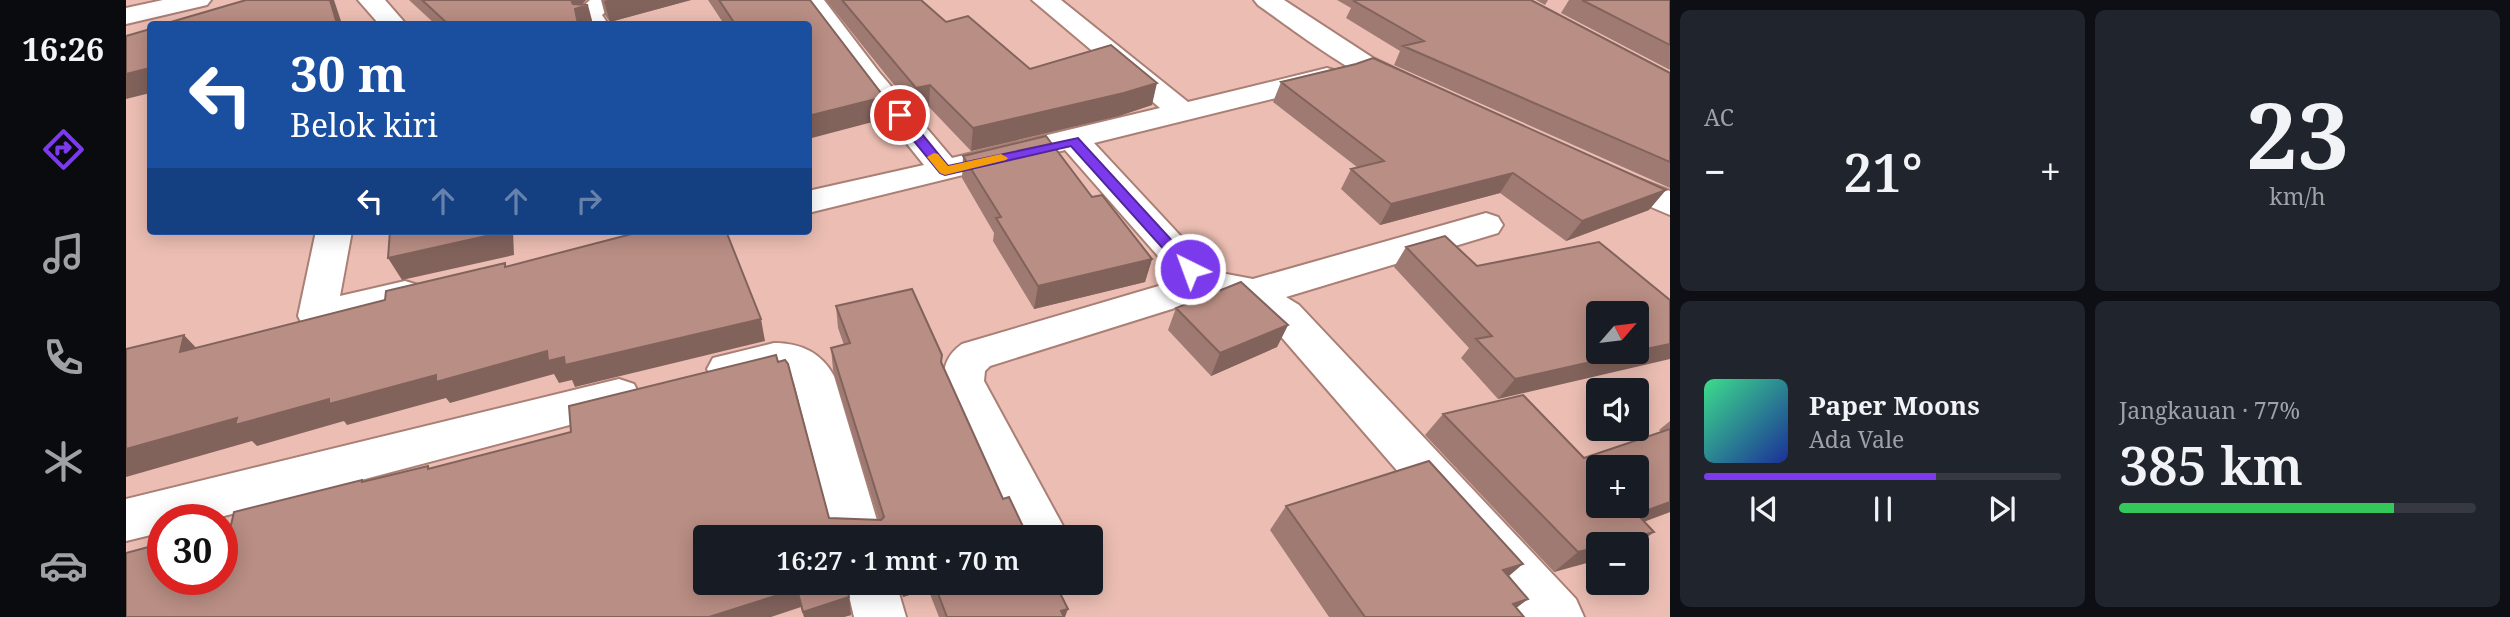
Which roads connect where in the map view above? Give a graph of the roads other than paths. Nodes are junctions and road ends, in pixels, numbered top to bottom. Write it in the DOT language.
graph roads {
  1 [pos="198,0"];
  2 [pos="371,0"];
  3 [pos="811,0"];
  4 [pos="1045,0"];
  5 [pos="1267,0"];
  6 [pos="126,16"];
  7 [pos="390,21"];
  8 [pos="1363,64"];
  9 [pos="1430,95"];
  10 [pos="1184,113"];
  11 [pos="1074,141"];
  12 [pos="1582,164"];
  13 [pos="945,170"];
  14 [pos="812,201"];
  15 [pos="1670,204"];
  16 [pos="1486,225"];
  17 [pos="333,235"];
  18 [pos="1210,284"];
  19 [pos="439,288"];
  20 [pos="1253,293"];
  21 [pos="126,520"];
  22 [pos="855,525"];
  23 [pos="1039,525"];
  24 [pos="874,595"];
  25 [pos="880,617"];
  26 [pos="1558,617"];
  1 -- 6 [label="street"];
  2 -- 7 [label="street"];
  3 -- 13 [label="street"];
  4 -- 10 [label="street"];
  5 -- 8 [label="street"];
  8 -- 9 [label="street"];
  8 -- 10 [label="street"];
  10 -- 11 [label="street"];
  11 -- 13 [label="street"];
  11 -- 18 [label="street"];
  12 -- 15 [label="street"];
  13 -- 14 [label="street"];
  16 -- 20 [label="street"];
  17 -- 19 [label="street"];
  18 -- 20 [label="street"];
  18 -- 23 [label="street"];
  20 -- 26 [label="street"];
  21 -- 22 [label="street"];
  24 -- 25 [label="street"];
}
